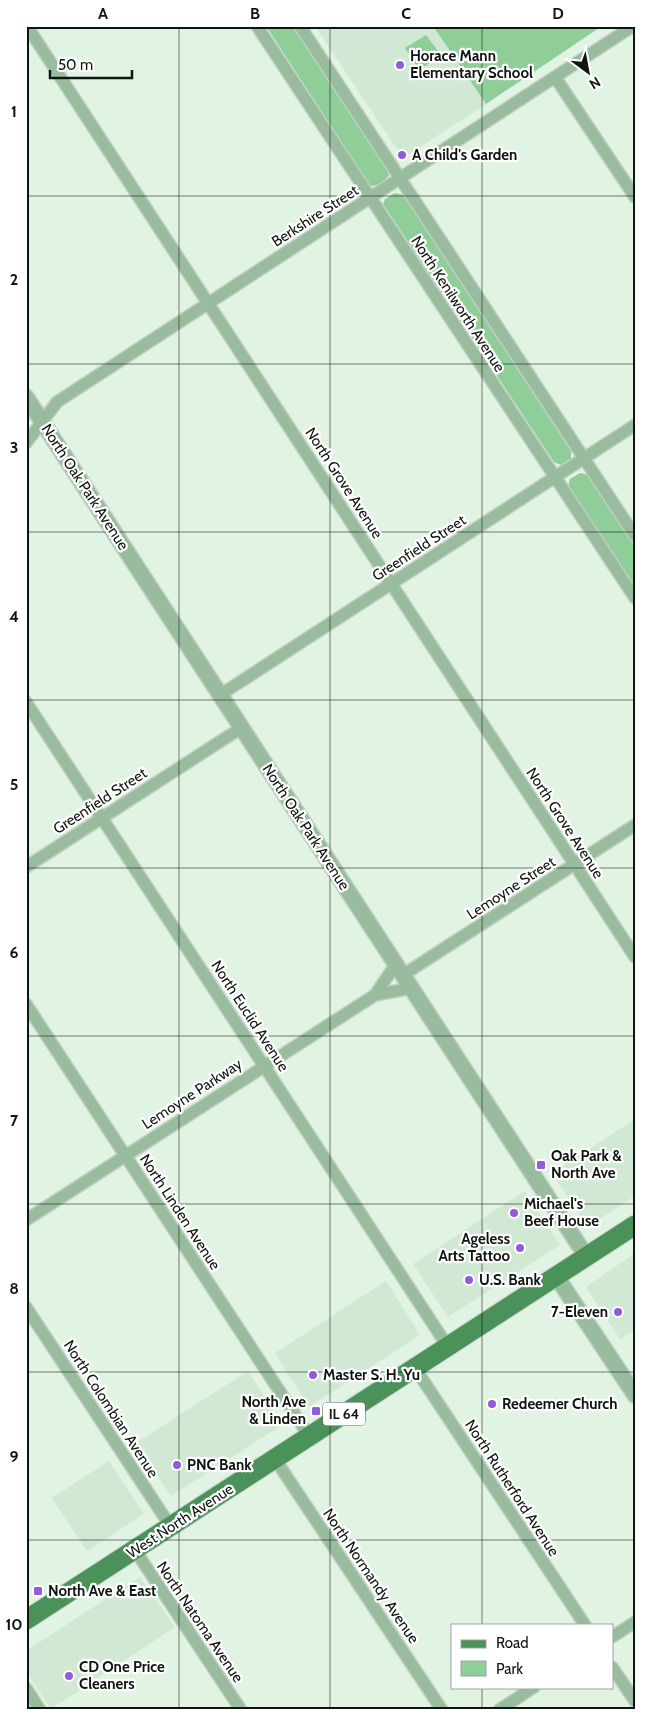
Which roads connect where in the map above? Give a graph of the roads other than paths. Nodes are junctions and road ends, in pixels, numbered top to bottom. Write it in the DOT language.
graph roads {
  1 [pos="27,26"];
  2 [pos="257,26"];
  3 [pos="300,26"];
  4 [pos="632,26"];
  5 [pos="556,76"];
  6 [pos="399,178"];
  7 [pos="635,197"];
  8 [pos="370,198"];
  9 [pos="209,303"];
  10 [pos="26,396"];
  11 [pos="43,422"];
  12 [pos="635,424"];
  13 [pos="26,443"];
  14 [pos="583,458"];
  15 [pos="554,477"];
  16 [pos="635,536"];
  17 [pos="392,584"];
  18 [pos="635,598"];
  19 [pos="220,695"];
  20 [pos="26,702"];
  21 [pos="241,728"];
  22 [pos="102,818"];
  23 [pos="635,825"];
  24 [pos="574,864"];
  25 [pos="26,867"];
  26 [pos="635,957"];
  27 [pos="399,970"];
  28 [pos="412,988"];
  29 [pos="375,995"];
  30 [pos="26,1004"];
  31 [pos="265,1066"];
  32 [pos="125,1155"];
  33 [pos="26,1220"];
  34 [pos="635,1225"];
  35 [pos="586,1256"];
  36 [pos="556,1276"];
  37 [pos="26,1307"];
  38 [pos="448,1347"];
  39 [pos="415,1368"];
  40 [pos="635,1395"];
  41 [pos="309,1436"];
  42 [pos="276,1458"];
  43 [pos="171,1527"];
  44 [pos="135,1550"];
  45 [pos="28,1616"];
  46 [pos="635,1622"];
  47 [pos="584,1624"];
  48 [pos="614,1636"];
  49 [pos="614,1670"];
  50 [pos="26,1688"];
  51 [pos="533,1688"];
  52 [pos="635,1701"];
  53 [pos="40,1710"];
  54 [pos="241,1710"];
  55 [pos="442,1710"];
  56 [pos="500,1710"];
  1 -- 9 [label="street, North Grove Avenue"];
  2 -- 8 [label="street, North Kenilworth Avenue"];
  3 -- 6 [label="street, North Kenilworth Avenue"];
  4 -- 5 [label="street, Berkshire Street"];
  5 -- 6 [label="street, Berkshire Street"];
  5 -- 7 [label="street"];
  6 -- 8 [label="street, Berkshire Street"];
  6 -- 14 [label="street, North Kenilworth Avenue"];
  8 -- 9 [label="street, Berkshire Street"];
  8 -- 15 [label="street, North Kenilworth Avenue"];
  9 -- 11 [label="street, Berkshire Street"];
  9 -- 17 [label="street, North Grove Avenue"];
  10 -- 11 [label="street, North Oak Park Avenue"];
  11 -- 13 [label="street, Berkshire Street"];
  11 -- 19 [label="street, North Oak Park Avenue"];
  12 -- 14 [label="street, Greenfield Street"];
  14 -- 15 [label="street, Greenfield Street"];
  14 -- 16 [label="street, North Kenilworth Avenue"];
  15 -- 17 [label="street, Greenfield Street"];
  15 -- 18 [label="street, North Kenilworth Avenue"];
  17 -- 19 [label="street, Greenfield Street"];
  17 -- 24 [label="street, North Grove Avenue"];
  19 -- 21 [label="street, North Oak Park Avenue"];
  20 -- 22 [label="street, North Euclid Avenue"];
  21 -- 22 [label="street, Greenfield Street"];
  21 -- 27 [label="street, North Oak Park Avenue"];
  22 -- 25 [label="street, Greenfield Street"];
  22 -- 31 [label="street, North Euclid Avenue"];
  23 -- 24 [label="street, Lemoyne Street"];
  24 -- 26 [label="street, North Grove Avenue"];
  24 -- 27 [label="street, Lemoyne Street"];
  27 -- 28 [label="street, North Oak Park Avenue"];
  27 -- 29 [label="street, Lemoyne Parkway"];
  28 -- 29 [label="street, Lemoyne Parkway"];
  28 -- 35 [label="street, North Oak Park Avenue"];
  29 -- 31 [label="street, Lemoyne Parkway"];
  30 -- 32 [label="street, North Linden Avenue"];
  31 -- 32 [label="street, Lemoyne Parkway"];
  31 -- 38 [label="street, North Euclid Avenue"];
  32 -- 33 [label="street, Lemoyne Parkway"];
  32 -- 41 [label="street, North Linden Avenue"];
  34 -- 35 [label="main road, West North Avenue / IL 64"];
  35 -- 36 [label="main road, West North Avenue / IL 64"];
  36 -- 38 [label="main road, West North Avenue / IL 64"];
  36 -- 40 [label="street"];
  37 -- 43 [label="street, North Colombian Avenue"];
  38 -- 39 [label="main road, West North Avenue / IL 64"];
  39 -- 41 [label="main road, West North Avenue / IL 64"];
  39 -- 47 [label="street, North Rutherford Avenue"];
  41 -- 42 [label="main road, West North Avenue / IL 64"];
  42 -- 43 [label="main road, West North Avenue / IL 64"];
  42 -- 55 [label="street, North Normandy Avenue"];
  43 -- 44 [label="main road, West North Avenue / IL 64"];
  44 -- 45 [label="main road, West North Avenue / IL 64"];
  44 -- 54 [label="street, North Natoma Avenue"];
  46 -- 48 [label="street"];
  49 -- 52 [label="street"];
  50 -- 53 [label="street"];
  51 -- 56 [label="street"];
}
